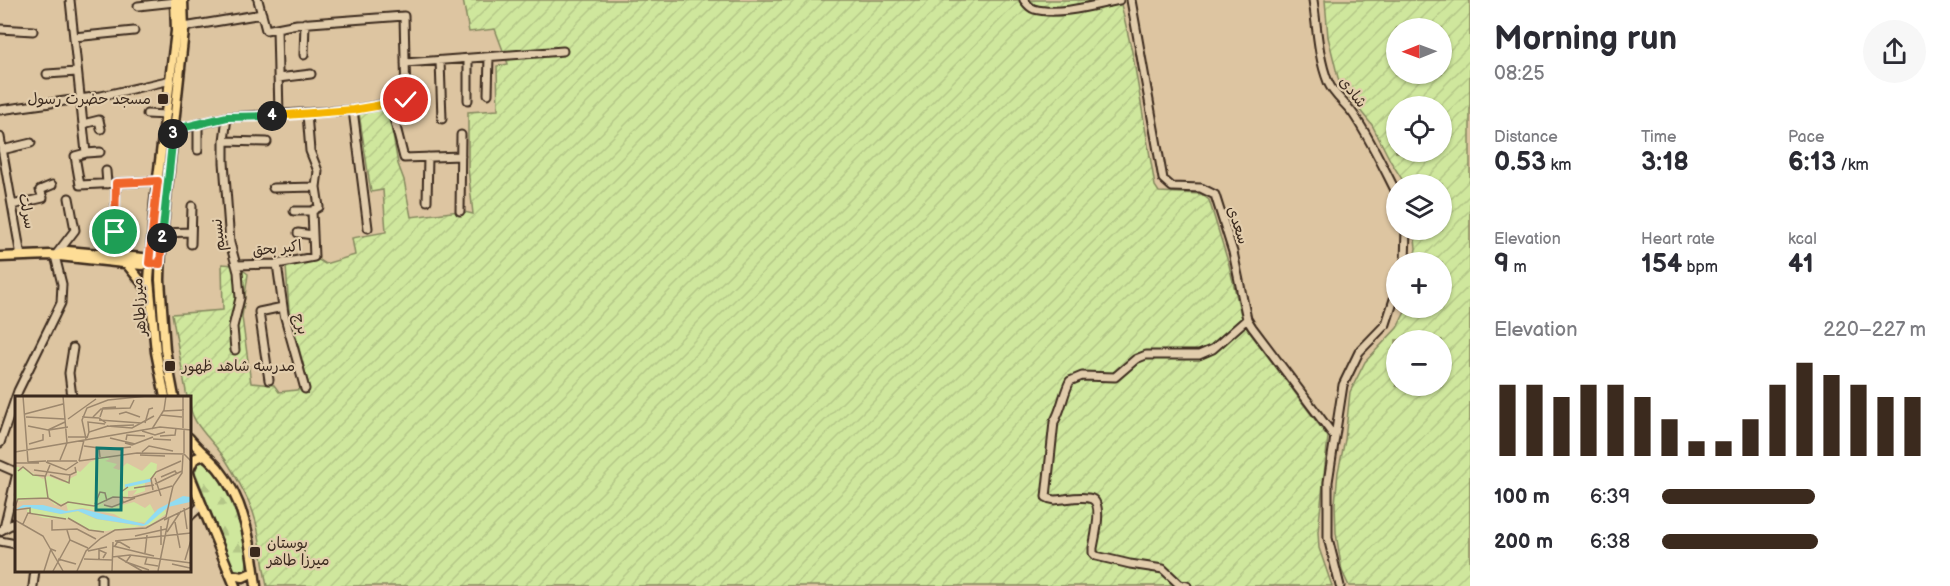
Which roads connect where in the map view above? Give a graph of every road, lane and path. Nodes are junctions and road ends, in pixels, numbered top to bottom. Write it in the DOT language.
graph roads {
  1 [pos="70,0"];
  2 [pos="258,0"];
  3 [pos="1024,0"];
  4 [pos="1119,0"];
  5 [pos="1131,0"];
  6 [pos="1313,0"];
  7 [pos="178,1"];
  8 [pos="138,6"];
  9 [pos="262,14"];
  10 [pos="305,23"];
  11 [pos="184,27"];
  12 [pos="277,28"];
  13 [pos="0,29"];
  14 [pos="134,30"];
  15 [pos="33,31"];
  16 [pos="74,37"];
  17 [pos="564,51"];
  18 [pos="304,55"];
  19 [pos="489,57"];
  20 [pos="468,59"];
  21 [pos="440,61"];
  22 [pos="405,63"];
  23 [pos="77,72"];
  24 [pos="47,74"];
  25 [pos="311,74"];
  26 [pos="278,78"];
  27 [pos="171,80"];
  28 [pos="489,94"];
  29 [pos="80,99"];
  30 [pos="468,100"];
  31 [pos="390,103"];
  32 [pos="0,110"];
  33 [pos="353,110"];
  34 [pos="147,114"];
  35 [pos="308,114"];
  36 [pos="166,115"];
  37 [pos="279,116"];
  38 [pos="227,117"];
  39 [pos="442,119"];
  40 [pos="83,124"];
  41 [pos="198,124"];
  42 [pos="101,129"];
  43 [pos="173,130"];
  44 [pos="461,135"];
  45 [pos="0,137"];
  46 [pos="224,141"];
  47 [pos="267,142"];
  48 [pos="31,143"];
  49 [pos="2,150"];
  50 [pos="198,150"];
  51 [pos="100,152"];
  52 [pos="86,153"];
  53 [pos="461,156"];
  54 [pos="428,157"];
  55 [pos="106,171"];
  56 [pos="1387,174"];
  57 [pos="158,181"];
  58 [pos="116,183"];
  59 [pos="107,184"];
  60 [pos="52,185"];
  61 [pos="316,187"];
  62 [pos="273,188"];
  63 [pos="69,198"];
  64 [pos="427,201"];
  65 [pos="12,205"];
  66 [pos="192,206"];
  67 [pos="294,211"];
  68 [pos="460,211"];
  69 [pos="312,212"];
  70 [pos="368,228"];
  71 [pos="115,232"];
  72 [pos="191,232"];
  73 [pos="162,233"];
  74 [pos="297,233"];
  75 [pos="313,235"];
  76 [pos="150,244"];
  77 [pos="191,244"];
  78 [pos="21,256"];
  79 [pos="55,256"];
  80 [pos="0,257"];
  81 [pos="134,257"];
  82 [pos="126,263"];
  83 [pos="149,263"];
  84 [pos="160,264"];
  85 [pos="277,264"];
  86 [pos="236,265"];
  87 [pos="150,292"];
  88 [pos="283,307"];
  89 [pos="1388,318"];
  90 [pos="1248,319"];
  91 [pos="73,348"];
  92 [pos="235,350"];
  93 [pos="269,380"];
  94 [pos="305,389"];
  95 [pos="16,396"];
  96 [pos="72,396"];
  97 [pos="165,396"];
  98 [pos="174,396"];
  99 [pos="15,400"];
  100 [pos="1334,436"];
  101 [pos="190,439"];
  102 [pos="0,443"];
  103 [pos="204,455"];
  104 [pos="0,465"];
  105 [pos="190,467"];
  106 [pos="15,472"];
  107 [pos="190,476"];
  108 [pos="15,481"];
  109 [pos="202,505"];
  110 [pos="190,516"];
  111 [pos="2,530"];
  112 [pos="0,542"];
  113 [pos="15,544"];
  114 [pos="34,571"];
  115 [pos="254,572"];
  116 [pos="231,575"];
  117 [pos="33,586"];
  118 [pos="235,586"];
  119 [pos="256,586"];
  120 [pos="1187,586"];
  121 [pos="1340,586"];
  1 -- 16 [label="street"];
  2 -- 9 [label="street"];
  3 -- 4 [label="street"];
  5 -- 90 [label="street, سعدی"];
  6 -- 56 [label="street, شادی"];
  7 -- 8 [label="street"];
  7 -- 11 [label="main road, میرزاطاهر"];
  7 -- 27 [label="main road, میرزاطاهر"];
  9 -- 11 [label="street"];
  9 -- 12 [label="street"];
  10 -- 12 [label="street"];
  10 -- 18 [label="street"];
  10 -- 22 [label="street"];
  11 -- 43 [label="main road, میرزاطاهر"];
  12 -- 26 [label="street"];
  13 -- 15 [label="street"];
  14 -- 16 [label="street"];
  16 -- 23 [label="street"];
  17 -- 19 [label="street"];
  19 -- 20 [label="street"];
  19 -- 28 [label="street"];
  20 -- 21 [label="street"];
  20 -- 30 [label="street"];
  21 -- 22 [label="street"];
  21 -- 39 [label="street"];
  22 -- 31 [label="street"];
  23 -- 24 [label="street"];
  23 -- 29 [label="street"];
  25 -- 26 [label="street"];
  26 -- 37 [label="street"];
  27 -- 29 [label="street"];
  27 -- 36 [label="main road, میرزاطاهر"];
  29 -- 32 [label="street"];
  29 -- 40 [label="street"];
  31 -- 33 [label="street"];
  31 -- 54 [label="street"];
  33 -- 35 [label="street"];
  33 -- 70 [label="street"];
  34 -- 36 [label="street"];
  35 -- 37 [label="street"];
  35 -- 61 [label="street, اکبر بحق"];
  36 -- 57 [label="main road, میرزاطاهر"];
  37 -- 38 [label="street"];
  38 -- 41 [label="street"];
  38 -- 46 [label="street, نسیم"];
  40 -- 42 [label="street"];
  40 -- 52 [label="street"];
  41 -- 43 [label="street"];
  41 -- 50 [label="street"];
  43 -- 73 [label="main road, میرزاطاهر"];
  44 -- 53 [label="street"];
  45 -- 49 [label="street, سرلت"];
  46 -- 47 [label="street"];
  46 -- 86 [label="street, نسیم"];
  48 -- 49 [label="street"];
  49 -- 65 [label="street, سرلت"];
  51 -- 52 [label="street"];
  52 -- 59 [label="street"];
  53 -- 54 [label="street"];
  53 -- 68 [label="street"];
  54 -- 64 [label="street"];
  55 -- 59 [label="street"];
  57 -- 58 [label="street"];
  57 -- 76 [label="main road, میرزاطاهر"];
  58 -- 59 [label="street"];
  58 -- 71 [label="street"];
  60 -- 65 [label="street"];
  61 -- 62 [label="street"];
  61 -- 69 [label="street, اکبر بحق"];
  63 -- 79 [label="street"];
  65 -- 78 [label="street, سرلت"];
  66 -- 72 [label="street"];
  67 -- 69 [label="street"];
  69 -- 75 [label="street, اکبر بحق"];
  72 -- 73 [label="street"];
  72 -- 77 [label="street"];
  73 -- 84 [label="main road, میرزاطاهر"];
  74 -- 75 [label="street"];
  75 -- 85 [label="street, اکبر بحق"];
  76 -- 81 [label="main road"];
  76 -- 83 [label="main road, میرزاطاهر"];
  78 -- 79 [label="main road"];
  78 -- 80 [label="main road"];
  79 -- 81 [label="main road"];
  79 -- 82 [label="main road"];
  79 -- 95 [label="street"];
  81 -- 83 [label="main road"];
  82 -- 83 [label="main road"];
  82 -- 87 [label="main road"];
  83 -- 84 [label="main road"];
  83 -- 87 [label="main road, میرزاطاهر"];
  84 -- 98 [label="main road, میرزاطاهر"];
  85 -- 86 [label="street, اکبر بحق"];
  85 -- 88 [label="street, برج"];
  86 -- 92 [label="street, نسیم"];
  87 -- 97 [label="main road, میرزاطاهر"];
  88 -- 93 [label="street"];
  88 -- 94 [label="street, برج"];
  89 -- 100 [label="street"];
  90 -- 100 [label="street, سعدی"];
  90 -- 120 [label="street"];
  91 -- 96 [label="street"];
  99 -- 102 [label="street"];
  100 -- 121 [label="street"];
  101 -- 103 [label="main road"];
  103 -- 105 [label="main road"];
  103 -- 115 [label="main road"];
  104 -- 106 [label="street"];
  107 -- 109 [label="main road"];
  108 -- 111 [label="street"];
  109 -- 110 [label="street"];
  109 -- 116 [label="main road"];
  112 -- 113 [label="street"];
  114 -- 117 [label="street"];
  115 -- 116 [label="main road"];
  115 -- 119 [label="main road"];
  116 -- 118 [label="main road"];
}
